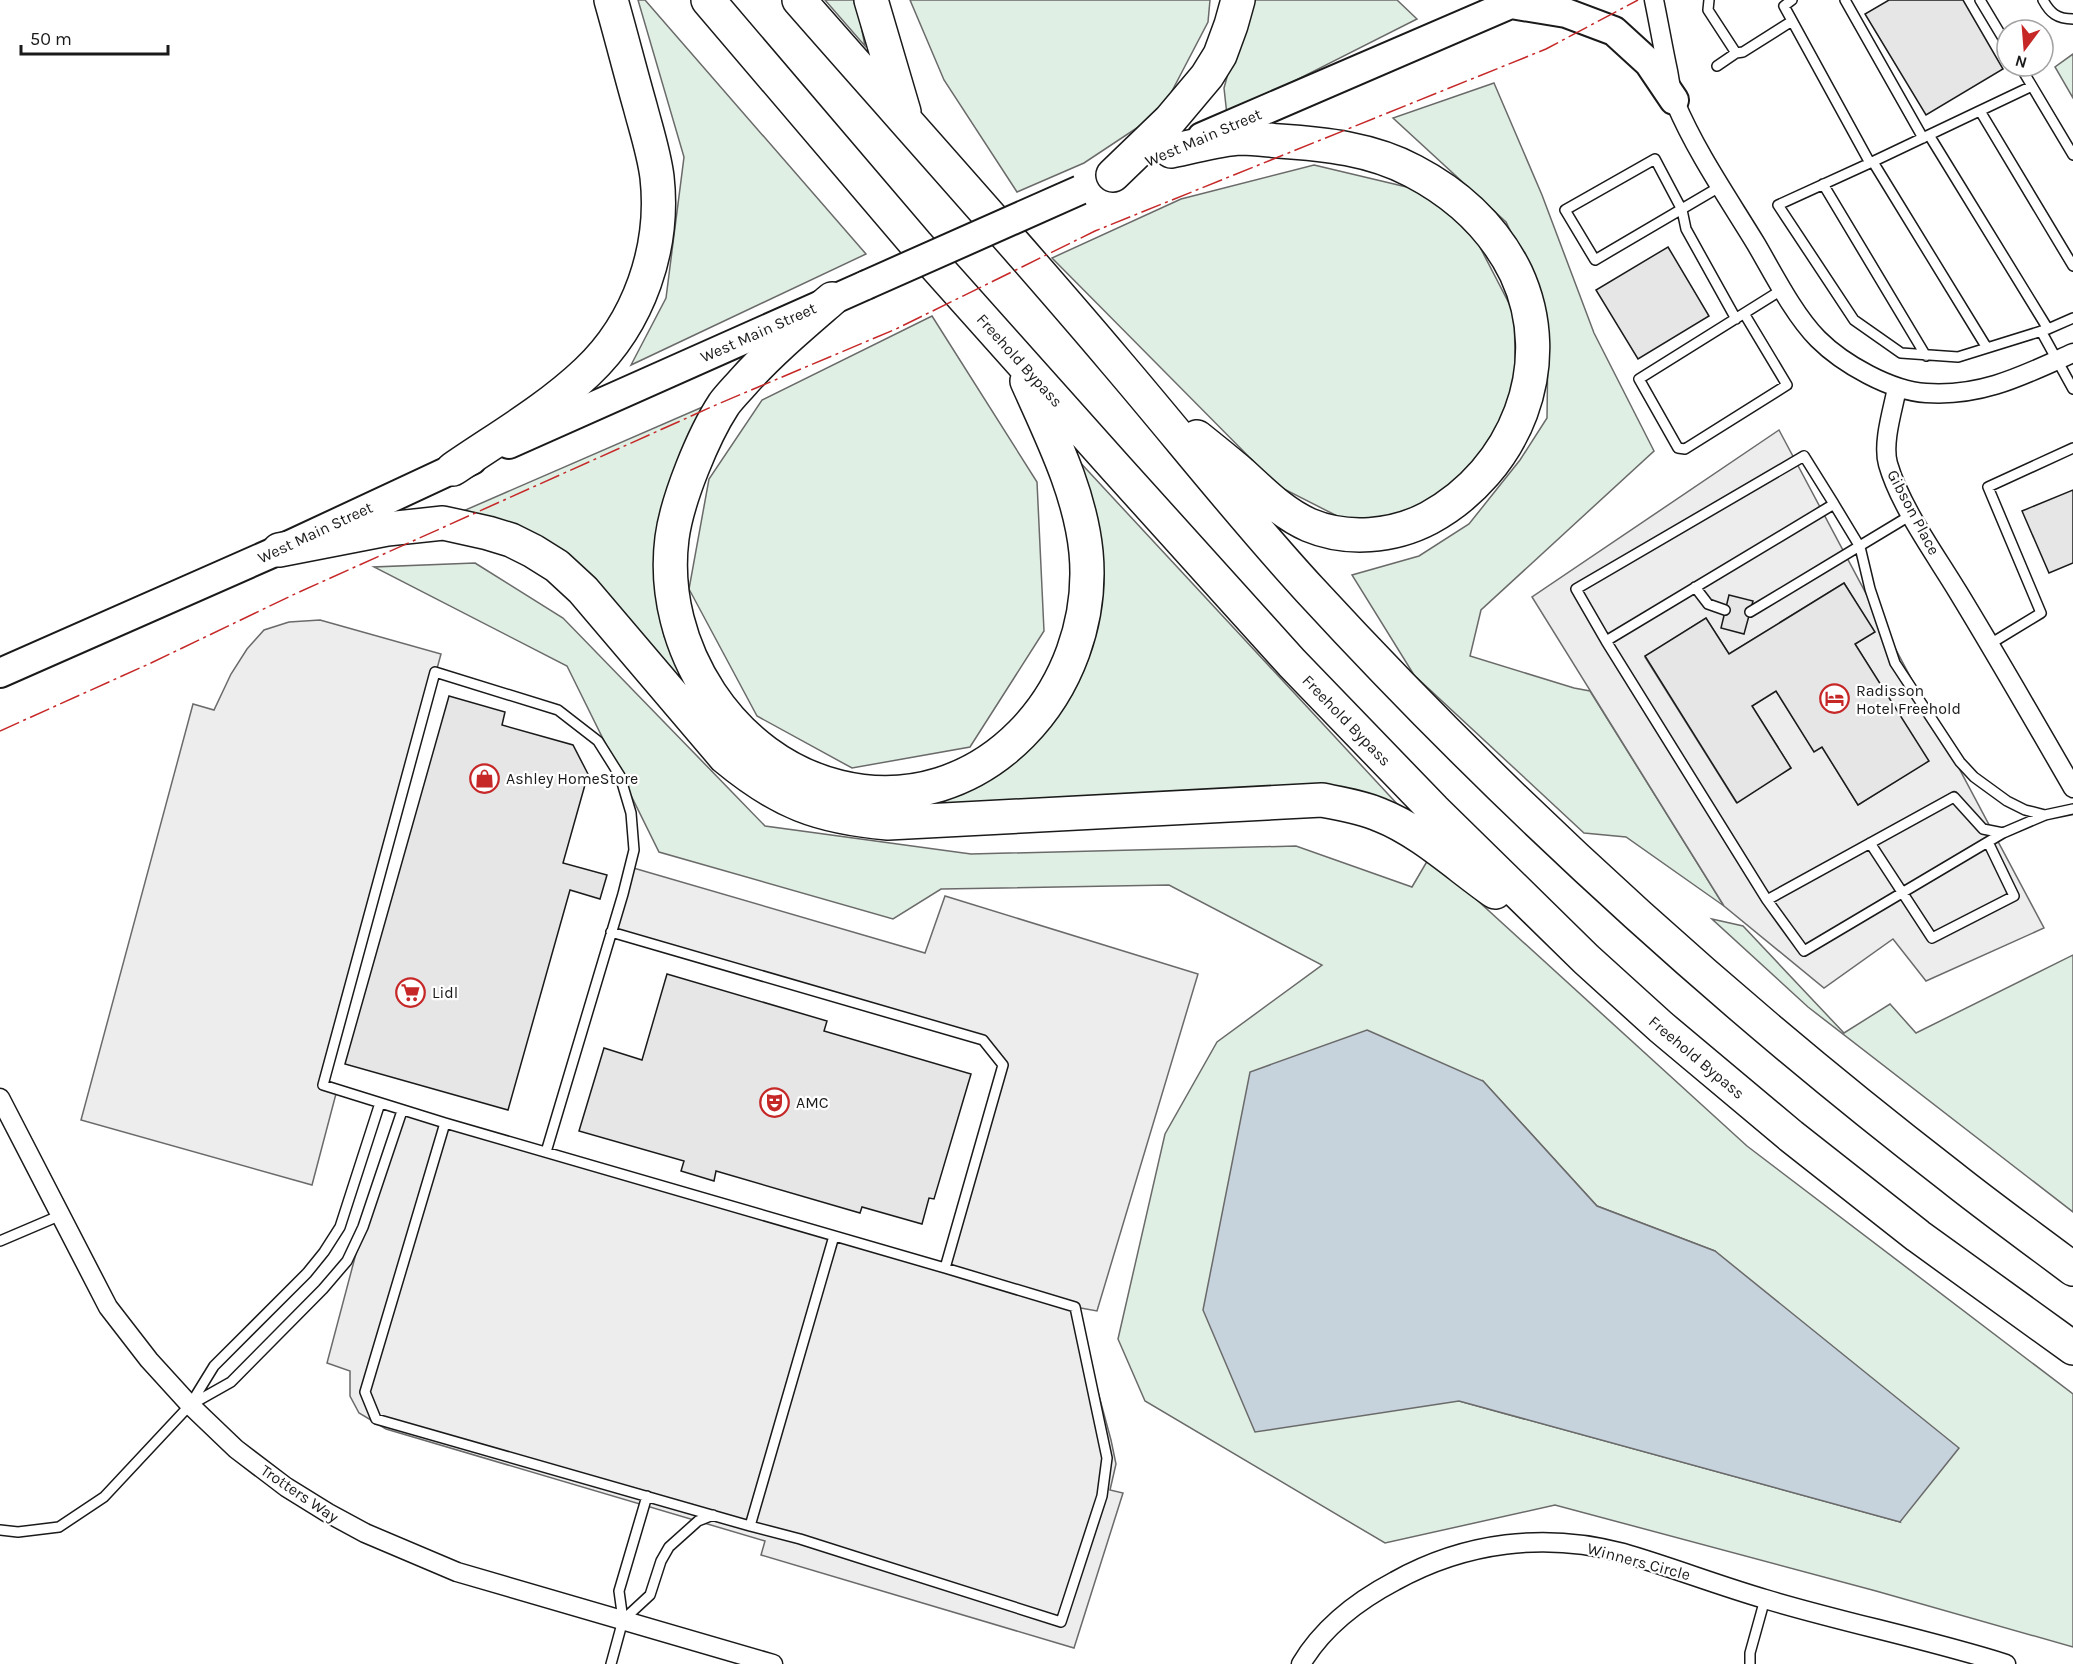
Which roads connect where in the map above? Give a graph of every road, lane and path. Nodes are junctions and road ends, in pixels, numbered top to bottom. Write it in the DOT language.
graph roads {
  1 [pos="611,0"];
  2 [pos="708,0"];
  3 [pos="799,0"];
  4 [pos="871,0"];
  5 [pos="1238,0"];
  6 [pos="1654,0"];
  7 [pos="1709,0"];
  8 [pos="1845,0"];
  9 [pos="1980,0"];
  10 [pos="2043,0"];
  11 [pos="1515,2"];
  12 [pos="1785,2"];
  13 [pos="2073,20"];
  14 [pos="1792,21"];
  15 [pos="1995,25"];
  16 [pos="1736,53"];
  17 [pos="1717,66"];
  18 [pos="2027,78"];
  19 [pos="2032,86"];
  20 [pos="1674,100"];
  21 [pos="1980,111"];
  22 [pos="907,123"];
  23 [pos="1926,137"];
  24 [pos="1171,151"];
  25 [pos="2073,154"];
  26 [pos="1872,163"];
  27 [pos="1113,176"];
  28 [pos="1823,184"];
  29 [pos="1721,186"];
  30 [pos="1682,210"];
  31 [pos="2073,266"];
  32 [pos="1783,289"];
  33 [pos="832,299"];
  34 [pos="1740,317"];
  35 [pos="2073,318"];
  36 [pos="2044,330"];
  37 [pos="1987,348"];
  38 [pos="1014,352"];
  39 [pos="1926,356"];
  40 [pos="2065,357"];
  41 [pos="1132,382"];
  42 [pos="1897,388"];
  43 [pos="2073,389"];
  44 [pos="2073,448"];
  45 [pos="453,468"];
  46 [pos="1834,504"];
  47 [pos="1911,514"];
  48 [pos="1860,547"];
  49 [pos="279,550"];
  50 [pos="1695,587"];
  51 [pos="1725,610"];
  52 [pos="1750,612"];
  53 [pos="1606,640"];
  54 [pos="1990,644"];
  55 [pos="0,673"];
  56 [pos="2073,788"];
  57 [pos="2073,809"];
  58 [pos="2045,815"];
  59 [pos="2003,833"];
  60 [pos="1988,842"];
  61 [pos="1870,843"];
  62 [pos="1903,893"];
  63 [pos="1767,900"];
  64 [pos="611,932"];
  65 [pos="1586,959"];
  66 [pos="0,1098"];
  67 [pos="380,1103"];
  68 [pos="402,1111"];
  69 [pos="445,1123"];
  70 [pos="546,1152"];
  71 [pos="61,1215"];
  72 [pos="834,1236"];
  73 [pos="0,1240"];
  74 [pos="945,1268"];
  75 [pos="2073,1269"];
  76 [pos="2073,1348"];
  77 [pos="189,1406"];
  78 [pos="647,1496"];
  79 [pos="713,1515"];
  80 [pos="750,1526"];
  81 [pos="0,1530"];
  82 [pos="1766,1599"];
  83 [pos="623,1620"];
  84 [pos="611,1664"];
  85 [pos="773,1664"];
  86 [pos="1301,1664"];
  87 [pos="1750,1664"];
  88 [pos="2006,1664"];
  1 -- 45 [label="highway"];
  2 -- 38 [label="highway, Freehold Bypass"];
  3 -- 22 [label="highway"];
  4 -- 22 [label="highway"];
  5 -- 27 [label="highway"];
  6 -- 20 [label="street"];
  7 -- 16 [label="lane"];
  8 -- 23 [label="lane"];
  9 -- 15 [label="lane"];
  10 -- 13 [label="lane"];
  11 -- 20 [label="main road"];
  11 -- 24 [label="main road, West Main Street"];
  12 -- 14 [label="lane"];
  14 -- 16 [label="lane"];
  14 -- 26 [label="lane"];
  16 -- 17 [label="lane"];
  18 -- 19 [label="lane"];
  19 -- 21 [label="lane"];
  19 -- 25 [label="lane"];
  20 -- 29 [label="street"];
  21 -- 23 [label="lane"];
  21 -- 31 [label="lane"];
  22 -- 41 [label="highway"];
  23 -- 26 [label="lane"];
  23 -- 36 [label="lane"];
  24 -- 27 [label="main road, West Main Street"];
  24 -- 41 [label="highway"];
  26 -- 28 [label="lane"];
  26 -- 37 [label="lane"];
  27 -- 33 [label="main road, West Main Street, bridge"];
  28 -- 39 [label="lane"];
  28 -- 39 [label="lane"];
  29 -- 30 [label="lane"];
  29 -- 32 [label="street"];
  30 -- 30 [label="lane"];
  30 -- 34 [label="lane"];
  32 -- 34 [label="lane"];
  32 -- 42 [label="street"];
  33 -- 38 [label="highway"];
  33 -- 45 [label="main road, West Main Street"];
  34 -- 34 [label="lane"];
  35 -- 36 [label="lane"];
  36 -- 37 [label="lane"];
  36 -- 40 [label="lane"];
  37 -- 39 [label="lane"];
  38 -- 65 [label="highway, Freehold Bypass"];
  40 -- 42 [label="street"];
  40 -- 43 [label="lane"];
  41 -- 75 [label="highway"];
  42 -- 47 [label="street, Gibson Place"];
  44 -- 54 [label="lane"];
  45 -- 49 [label="main road, West Main Street"];
  46 -- 48 [label="lane"];
  46 -- 50 [label="lane"];
  46 -- 53 [label="lane"];
  47 -- 48 [label="lane"];
  47 -- 54 [label="street, Gibson Place"];
  48 -- 52 [label="lane"];
  48 -- 58 [label="lane"];
  49 -- 55 [label="main road, West Main Street"];
  49 -- 65 [label="highway"];
  50 -- 51 [label="lane"];
  50 -- 53 [label="lane"];
  53 -- 63 [label="lane"];
  54 -- 56 [label="street, Gibson Place"];
  57 -- 58 [label="lane"];
  58 -- 59 [label="lane"];
  59 -- 60 [label="lane"];
  59 -- 61 [label="lane"];
  60 -- 62 [label="lane"];
  60 -- 62 [label="lane"];
  61 -- 62 [label="lane"];
  61 -- 63 [label="lane"];
  62 -- 63 [label="lane"];
  64 -- 67 [label="lane"];
  64 -- 70 [label="lane"];
  64 -- 74 [label="lane"];
  65 -- 76 [label="highway, Freehold Bypass"];
  66 -- 71 [label="street, Trotters Way"];
  67 -- 68 [label="lane"];
  67 -- 77 [label="lane"];
  68 -- 69 [label="lane"];
  68 -- 77 [label="lane"];
  69 -- 70 [label="lane"];
  69 -- 78 [label="lane"];
  70 -- 72 [label="lane"];
  71 -- 73 [label="lane"];
  71 -- 77 [label="street, Trotters Way"];
  72 -- 74 [label="lane"];
  72 -- 80 [label="lane"];
  74 -- 80 [label="lane"];
  77 -- 81 [label="lane"];
  77 -- 83 [label="street, Trotters Way"];
  78 -- 79 [label="lane"];
  78 -- 83 [label="lane"];
  79 -- 80 [label="lane"];
  79 -- 83 [label="lane"];
  82 -- 86 [label="street, Winners Circle"];
  82 -- 87 [label="lane"];
  82 -- 88 [label="street, Winners Circle"];
  83 -- 84 [label="lane"];
  83 -- 85 [label="street, Trotters Way"];
}
